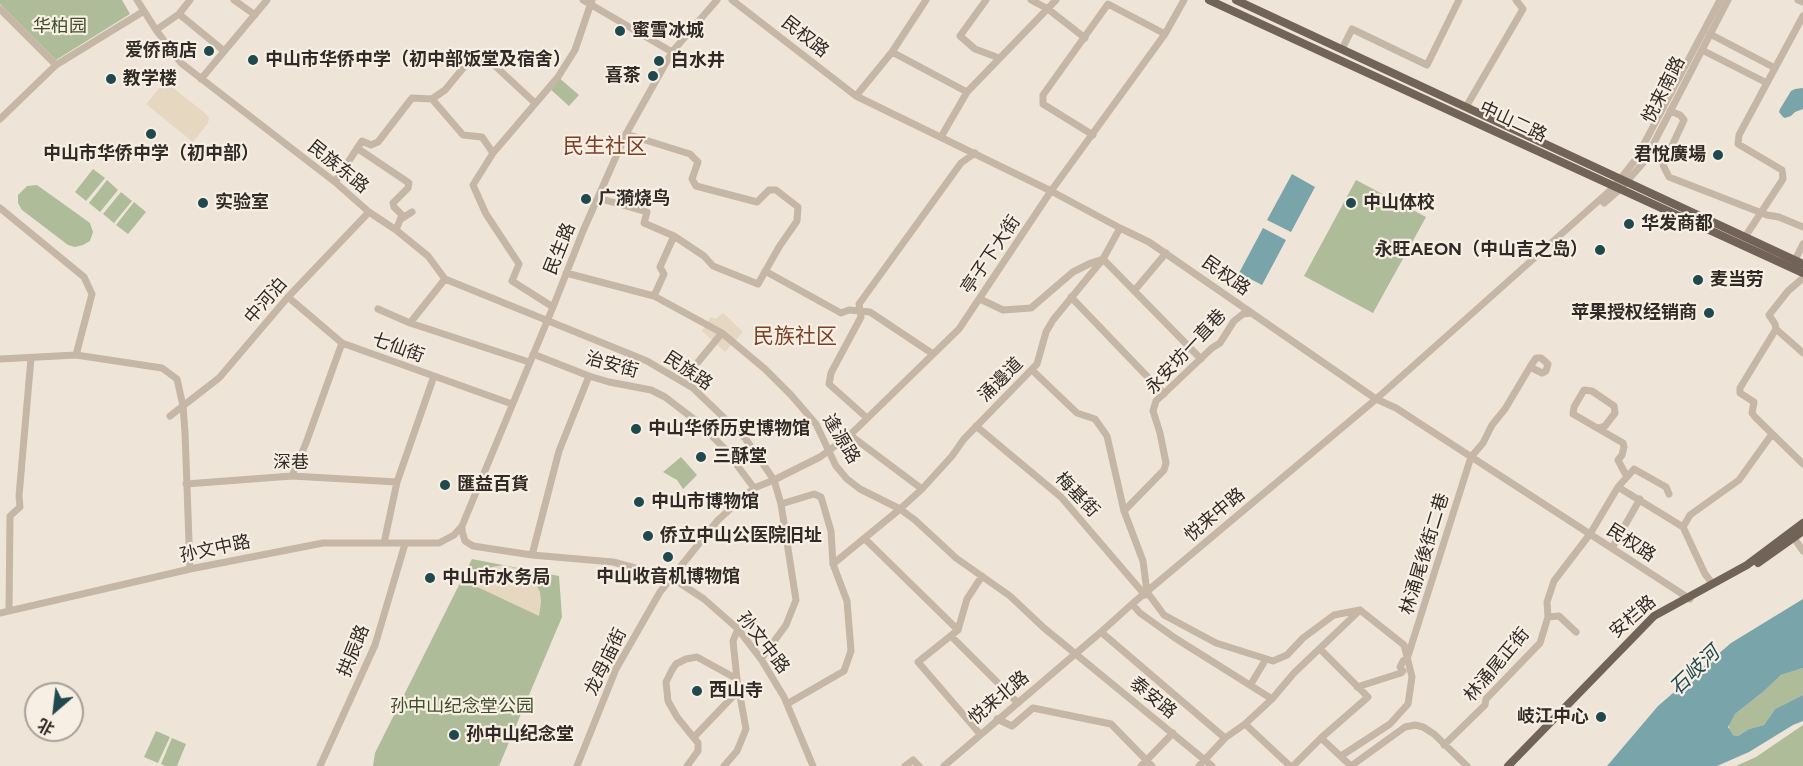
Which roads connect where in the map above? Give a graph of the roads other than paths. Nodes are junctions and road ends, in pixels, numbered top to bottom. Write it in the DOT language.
graph roads {
  1 [pos="137,0"];
  2 [pos="190,0"];
  3 [pos="234,0"];
  4 [pos="267,0"];
  5 [pos="583,0"];
  6 [pos="717,0"];
  7 [pos="732,0"];
  8 [pos="926,0"];
  9 [pos="986,0"];
  10 [pos="1031,0"];
  11 [pos="1056,0"];
  12 [pos="1184,0"];
  13 [pos="1209,0"];
  14 [pos="1236,0"];
  15 [pos="1459,0"];
  16 [pos="1516,0"];
  17 [pos="1720,0"];
  18 [pos="1728,0"];
  19 [pos="1798,0"];
  20 [pos="591,2"];
  21 [pos="1803,2"];
  22 [pos="0,9"];
  23 [pos="1048,9"];
  24 [pos="144,12"];
  25 [pos="179,14"];
  26 [pos="255,15"];
  27 [pos="1803,16"];
  28 [pos="156,30"];
  29 [pos="1165,34"];
  30 [pos="1710,34"];
  31 [pos="1085,38"];
  32 [pos="1342,49"];
  33 [pos="1702,50"];
  34 [pos="224,51"];
  35 [pos="672,52"];
  36 [pos="892,52"];
  37 [pos="999,58"];
  38 [pos="56,65"];
  39 [pos="1775,68"];
  40 [pos="201,79"];
  41 [pos="1767,84"];
  42 [pos="967,92"];
  43 [pos="856,96"];
  44 [pos="432,99"];
  45 [pos="535,103"];
  46 [pos="1466,107"];
  47 [pos="1670,111"];
  48 [pos="0,119"];
  49 [pos="626,134"];
  50 [pos="1093,135"];
  51 [pos="941,137"];
  52 [pos="357,148"];
  53 [pos="493,153"];
  54 [pos="975,153"];
  55 [pos="1624,180"];
  56 [pos="335,183"];
  57 [pos="1617,188"];
  58 [pos="1051,191"];
  59 [pos="598,198"];
  60 [pos="0,208"];
  61 [pos="369,212"];
  62 [pos="411,212"];
  63 [pos="1761,213"];
  64 [pos="401,219"];
  65 [pos="1803,227"];
  66 [pos="1120,228"];
  67 [pos="396,230"];
  68 [pos="674,236"];
  69 [pos="1745,237"];
  70 [pos="1803,244"];
  71 [pos="1166,253"];
  72 [pos="1103,259"];
  73 [pos="1799,262"];
  74 [pos="765,271"];
  75 [pos="566,273"];
  76 [pos="1803,273"];
  77 [pos="1803,278"];
  78 [pos="445,279"];
  79 [pos="1134,291"];
  80 [pos="654,296"];
  81 [pos="288,297"];
  82 [pos="1071,297"];
  83 [pos="980,298"];
  84 [pos="553,307"];
  85 [pos="378,309"];
  86 [pos="860,311"];
  87 [pos="1252,313"];
  88 [pos="547,321"];
  89 [pos="410,322"];
  90 [pos="1776,329"];
  91 [pos="722,333"];
  92 [pos="342,343"];
  93 [pos="1803,353"];
  94 [pos="533,354"];
  95 [pos="933,354"];
  96 [pos="76,355"];
  97 [pos="31,358"];
  98 [pos="1201,358"];
  99 [pos="0,359"];
  100 [pos="530,362"];
  101 [pos="698,362"];
  102 [pos="1530,367"];
  103 [pos="1032,370"];
  104 [pos="434,376"];
  105 [pos="589,376"];
  106 [pos="1164,394"];
  107 [pos="1376,400"];
  108 [pos="512,404"];
  109 [pos="183,406"];
  110 [pos="170,416"];
  111 [pos="867,418"];
  112 [pos="976,426"];
  113 [pos="1598,429"];
  114 [pos="1772,434"];
  115 [pos="850,435"];
  116 [pos="830,450"];
  117 [pos="1471,457"];
  118 [pos="1803,464"];
  119 [pos="292,476"];
  120 [pos="1627,477"];
  121 [pos="774,480"];
  122 [pos="397,482"];
  123 [pos="186,484"];
  124 [pos="1618,487"];
  125 [pos="754,488"];
  126 [pos="922,489"];
  127 [pos="1669,494"];
  128 [pos="1640,499"];
  129 [pos="781,504"];
  130 [pos="900,509"];
  131 [pos="1125,511"];
  132 [pos="1803,523"];
  133 [pos="462,526"];
  134 [pos="1683,527"];
  135 [pos="1803,531"];
  136 [pos="1590,534"];
  137 [pos="1794,538"];
  138 [pos="865,539"];
  139 [pos="384,543"];
  140 [pos="405,544"];
  141 [pos="1612,548"];
  142 [pos="1803,551"];
  143 [pos="532,555"];
  144 [pos="833,564"];
  145 [pos="189,569"];
  146 [pos="982,576"];
  147 [pos="672,578"];
  148 [pos="1712,583"];
  149 [pos="1145,594"];
  150 [pos="1688,598"];
  151 [pos="1132,603"];
  152 [pos="1360,610"];
  153 [pos="9,611"];
  154 [pos="0,613"];
  155 [pos="1548,616"];
  156 [pos="1182,624"];
  157 [pos="738,629"];
  158 [pos="958,630"];
  159 [pos="1101,632"];
  160 [pos="1576,632"];
  161 [pos="951,636"];
  162 [pos="1175,638"];
  163 [pos="1320,649"];
  164 [pos="1075,653"];
  165 [pos="761,659"];
  166 [pos="1266,659"];
  167 [pos="1407,659"];
  168 [pos="737,679"];
  169 [pos="1251,684"];
  170 [pos="1357,687"];
  171 [pos="739,690"];
  172 [pos="1272,699"];
  173 [pos="1017,702"];
  174 [pos="787,704"];
  175 [pos="997,719"];
  176 [pos="1245,724"];
  177 [pos="1173,733"];
  178 [pos="980,734"];
  179 [pos="694,737"];
  180 [pos="1225,738"];
  181 [pos="1321,738"];
  182 [pos="1444,745"];
  183 [pos="1341,756"];
  184 [pos="1202,763"];
  185 [pos="1147,764"];
  186 [pos="320,766"];
  187 [pos="577,766"];
  188 [pos="687,766"];
  189 [pos="724,766"];
  190 [pos="813,766"];
  191 [pos="905,766"];
  192 [pos="919,766"];
  193 [pos="944,766"];
  194 [pos="1212,766"];
  195 [pos="1292,766"];
  196 [pos="1351,766"];
  197 [pos="1467,766"];
  198 [pos="1508,766"];
  199 [pos="1514,766"];
  1 -- 24 [label="street, 民族东路"];
  2 -- 25 [label="street"];
  3 -- 26 [label="street"];
  4 -- 26 [label="street"];
  5 -- 20 [label="street"];
  6 -- 35 [label="street, 民生路"];
  7 -- 43 [label="street, 民权路"];
  8 -- 36 [label="street"];
  9 -- 37 [label="street"];
  10 -- 23 [label="street"];
  11 -- 23 [label="street"];
  12 -- 29 [label="street, 亭子下大街"];
  13 -- 57 [label="main road, 中山二路"];
  14 -- 32 [label="main road, 中山二路"];
  15 -- 32 [label="street"];
  16 -- 46 [label="street"];
  17 -- 55 [label="street, 悦来南路"];
  18 -- 30 [label="street, 悦来南路"];
  19 -- 21 [label="street"];
  20 -- 35 [label="street"];
  20 -- 45 [label="street"];
  22 -- 38 [label="street"];
  23 -- 31 [label="street"];
  23 -- 37 [label="street"];
  24 -- 28 [label="street, 民族东路"];
  24 -- 38 [label="street"];
  25 -- 28 [label="street"];
  25 -- 34 [label="street"];
  26 -- 34 [label="street"];
  27 -- 39 [label="street"];
  28 -- 40 [label="street, 民族东路"];
  29 -- 31 [label="street"];
  29 -- 50 [label="street, 亭子下大街"];
  30 -- 33 [label="street, 悦来南路"];
  30 -- 39 [label="street"];
  31 -- 50 [label="street"];
  32 -- 46 [label="main road, 中山二路"];
  33 -- 41 [label="street"];
  33 -- 47 [label="street, 悦来南路"];
  34 -- 40 [label="street"];
  35 -- 49 [label="street, 民生路"];
  36 -- 42 [label="street"];
  36 -- 43 [label="street"];
  37 -- 42 [label="street"];
  38 -- 48 [label="street"];
  39 -- 41 [label="street"];
  40 -- 56 [label="street, 民族东路"];
  41 -- 63 [label="street"];
  42 -- 51 [label="street"];
  43 -- 51 [label="street, 民权路"];
  44 -- 45 [label="street"];
  44 -- 52 [label="street"];
  44 -- 53 [label="street"];
  45 -- 53 [label="street"];
  46 -- 55 [label="main road, 中山二路"];
  47 -- 55 [label="street, 悦来南路"];
  47 -- 63 [label="street"];
  49 -- 59 [label="street, 民生路"];
  49 -- 74 [label="street"];
  50 -- 58 [label="street, 亭子下大街"];
  51 -- 54 [label="street, 民权路"];
  52 -- 56 [label="street"];
  52 -- 64 [label="street"];
  53 -- 84 [label="street"];
  54 -- 58 [label="street, 民权路"];
  54 -- 86 [label="street"];
  55 -- 57 [label="street, 悦来南路"];
  55 -- 69 [label="main road, 中山二路"];
  56 -- 61 [label="street, 民族东路"];
  57 -- 76 [label="main road, 中山二路"];
  57 -- 107 [label="street, 悦来中路"];
  58 -- 66 [label="street, 民权路"];
  58 -- 83 [label="street, 亭子下大街"];
  59 -- 68 [label="street"];
  59 -- 75 [label="street, 民生路"];
  60 -- 96 [label="street"];
  61 -- 67 [label="street, 民族东路"];
  61 -- 81 [label="street, 中河泊"];
  62 -- 64 [label="street"];
  63 -- 65 [label="street"];
  63 -- 69 [label="street"];
  64 -- 67 [label="street"];
  66 -- 71 [label="street, 民权路"];
  66 -- 72 [label="street, 涌邊道"];
  67 -- 78 [label="street, 民族东路"];
  68 -- 74 [label="street"];
  68 -- 80 [label="street"];
  69 -- 73 [label="main road, 中山二路"];
  70 -- 73 [label="street"];
  71 -- 79 [label="street"];
  71 -- 87 [label="street, 民权路"];
  72 -- 79 [label="street"];
  72 -- 82 [label="street, 涌邊道"];
  72 -- 83 [label="street"];
  74 -- 86 [label="street"];
  75 -- 80 [label="street, 逢源路"];
  75 -- 84 [label="street, 民生路"];
  77 -- 90 [label="street"];
  78 -- 88 [label="street"];
  78 -- 89 [label="street"];
  79 -- 98 [label="street"];
  80 -- 91 [label="street, 逢源路"];
  81 -- 92 [label="street, 七仙街"];
  81 -- 109 [label="street, 中河泊"];
  82 -- 103 [label="street, 涌邊道"];
  82 -- 106 [label="street"];
  83 -- 95 [label="street, 亭子下大街"];
  84 -- 88 [label="street, 民生路"];
  85 -- 89 [label="street"];
  86 -- 95 [label="street"];
  86 -- 111 [label="street"];
  87 -- 98 [label="street, 永安坊一直巷"];
  87 -- 107 [label="street, 民权路"];
  88 -- 94 [label="street, 民生路"];
  88 -- 121 [label="street, 民族路"];
  89 -- 100 [label="street"];
  90 -- 93 [label="street"];
  90 -- 114 [label="street"];
  91 -- 101 [label="street"];
  91 -- 116 [label="street, 逢源路"];
  92 -- 104 [label="street, 七仙街"];
  92 -- 119 [label="street"];
  94 -- 100 [label="street, 民生路"];
  94 -- 105 [label="street, 治安街"];
  95 -- 111 [label="street, 亭子下大街"];
  96 -- 97 [label="street"];
  96 -- 109 [label="street"];
  97 -- 99 [label="street"];
  97 -- 153 [label="street"];
  98 -- 106 [label="street, 永安坊一直巷"];
  100 -- 108 [label="street, 民生路"];
  102 -- 102 [label="street, 林涌尾後街二巷"];
  102 -- 117 [label="street, 林涌尾後街二巷"];
  103 -- 112 [label="street, 涌邊道"];
  103 -- 131 [label="street"];
  104 -- 108 [label="street, 七仙街"];
  104 -- 122 [label="street"];
  105 -- 125 [label="street, 治安街"];
  105 -- 143 [label="street"];
  106 -- 131 [label="street, 永安坊一直巷"];
  107 -- 117 [label="street, 民权路"];
  107 -- 149 [label="street, 悦来中路"];
  108 -- 133 [label="street, 民生路"];
  109 -- 110 [label="street, 中河泊"];
  109 -- 123 [label="street"];
  111 -- 115 [label="street, 亭子下大街"];
  112 -- 126 [label="street, 涌邊道"];
  112 -- 149 [label="street, 梅基街"];
  113 -- 113 [label="street"];
  113 -- 120 [label="street"];
  114 -- 118 [label="street"];
  114 -- 134 [label="street"];
  115 -- 116 [label="street, 亭子下大街"];
  115 -- 126 [label="street"];
  116 -- 121 [label="street, 亭子下大街"];
  116 -- 130 [label="street, 逢源路"];
  117 -- 136 [label="street, 民权路"];
  117 -- 167 [label="street, 林涌尾後街二巷"];
  119 -- 122 [label="street, 深巷"];
  119 -- 123 [label="street, 深巷"];
  120 -- 124 [label="street, 林涌尾正街"];
  120 -- 127 [label="street"];
  121 -- 125 [label="street, 亭子下大街"];
  121 -- 129 [label="street, 民族路"];
  122 -- 139 [label="street"];
  123 -- 145 [label="street"];
  124 -- 128 [label="street"];
  124 -- 136 [label="street, 林涌尾正街"];
  125 -- 147 [label="street, 龙母庙街"];
  126 -- 130 [label="street, 涌邊道"];
  128 -- 134 [label="street"];
  128 -- 141 [label="street"];
  129 -- 144 [label="street"];
  129 -- 165 [label="street, 民族路"];
  130 -- 138 [label="street, 涌邊道"];
  130 -- 146 [label="street, 逢源路"];
  131 -- 149 [label="street"];
  132 -- 148 [label="main road, 安栏路"];
  133 -- 140 [label="street, 孙文中路"];
  133 -- 143 [label="street, 孙文中路"];
  134 -- 148 [label="street"];
  135 -- 137 [label="main road, 安栏路"];
  136 -- 141 [label="street, 民权路"];
  136 -- 155 [label="street, 林涌尾正街"];
  137 -- 142 [label="street"];
  137 -- 150 [label="main road, 安栏路"];
  138 -- 144 [label="street, 涌邊道"];
  138 -- 158 [label="street"];
  139 -- 140 [label="street, 孙文中路"];
  139 -- 145 [label="street, 孙文中路"];
  140 -- 186 [label="street, 拱辰路"];
  141 -- 150 [label="street, 民权路"];
  143 -- 147 [label="street, 孙文中路"];
  144 -- 174 [label="street"];
  145 -- 153 [label="street, 孙文中路"];
  146 -- 158 [label="street"];
  146 -- 164 [label="street, 逢源路"];
  147 -- 157 [label="street, 孙文中路"];
  147 -- 187 [label="street, 龙母庙街"];
  148 -- 150 [label="main road, 安栏路"];
  149 -- 151 [label="street, 悦来中路"];
  149 -- 156 [label="street, 梅基街"];
  150 -- 198 [label="main road, 安栏路"];
  150 -- 199 [label="main road, 安栏路"];
  151 -- 159 [label="street, 悦来中路"];
  151 -- 162 [label="street"];
  152 -- 163 [label="street"];
  152 -- 166 [label="street"];
  152 -- 167 [label="street"];
  153 -- 154 [label="street, 孙文中路"];
  155 -- 160 [label="street"];
  155 -- 182 [label="street, 林涌尾正街"];
  156 -- 162 [label="street"];
  156 -- 166 [label="street, 梅基街"];
  157 -- 165 [label="street, 孙文中路"];
  157 -- 168 [label="street"];
  158 -- 161 [label="street"];
  159 -- 164 [label="street, 悦来中路"];
  159 -- 180 [label="street"];
  161 -- 173 [label="street"];
  161 -- 178 [label="street"];
  162 -- 169 [label="street"];
  163 -- 170 [label="street"];
  163 -- 172 [label="street"];
  164 -- 173 [label="street, 悦来北路"];
  164 -- 177 [label="street, 泰安路"];
  165 -- 174 [label="street, 孙文中路"];
  166 -- 169 [label="street"];
  167 -- 170 [label="street"];
  167 -- 183 [label="street"];
  168 -- 171 [label="street"];
  168 -- 179 [label="street"];
  169 -- 172 [label="street"];
  170 -- 181 [label="street"];
  171 -- 179 [label="street"];
  171 -- 189 [label="street"];
  172 -- 176 [label="street"];
  173 -- 175 [label="street, 悦来北路"];
  174 -- 190 [label="street, 孙文中路"];
  175 -- 178 [label="street, 悦来北路"];
  175 -- 185 [label="street"];
  176 -- 180 [label="street"];
  176 -- 195 [label="street"];
  177 -- 184 [label="street, 泰安路"];
  177 -- 185 [label="street"];
  178 -- 193 [label="street, 悦来北路"];
  179 -- 188 [label="street"];
  180 -- 184 [label="street"];
  181 -- 183 [label="street"];
  181 -- 195 [label="street"];
  182 -- 196 [label="street"];
  182 -- 197 [label="street"];
  183 -- 196 [label="street"];
  184 -- 194 [label="street, 泰安路"];
  191 -- 192 [label="street"];
}
